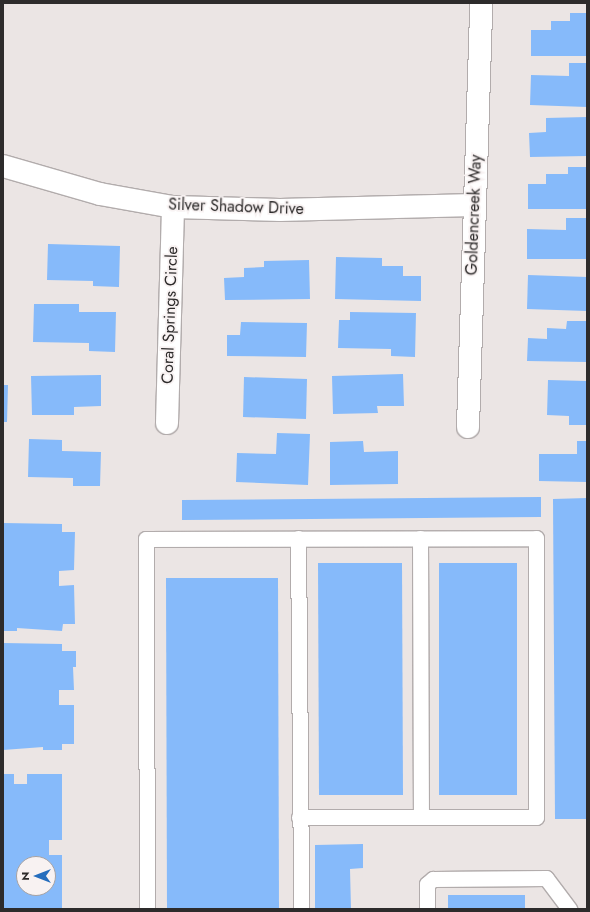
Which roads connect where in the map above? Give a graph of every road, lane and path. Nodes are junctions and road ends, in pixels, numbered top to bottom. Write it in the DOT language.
graph roads {
  1 [pos="481,3"];
  2 [pos="3,166"];
  3 [pos="474,205"];
  4 [pos="174,207"];
  5 [pos="167,423"];
  6 [pos="468,427"];
  7 [pos="298,538"];
  8 [pos="420,538"];
  9 [pos="299,817"];
  10 [pos="421,817"];
  11 [pos="147,909"];
  12 [pos="301,909"];
  13 [pos="427,909"];
  14 [pos="569,909"];
  1 -- 3 [label="street, Goldencreek Way"];
  2 -- 4 [label="street, Silver Shadow Drive"];
  3 -- 4 [label="street, Silver Shadow Drive"];
  3 -- 6 [label="street, Goldencreek Way"];
  4 -- 5 [label="street, Coral Springs Circle"];
  7 -- 8 [label="lane"];
  7 -- 9 [label="lane"];
  7 -- 11 [label="lane"];
  8 -- 10 [label="lane"];
  8 -- 10 [label="lane"];
  9 -- 10 [label="lane"];
  9 -- 12 [label="lane"];
  13 -- 14 [label="lane"];
}
